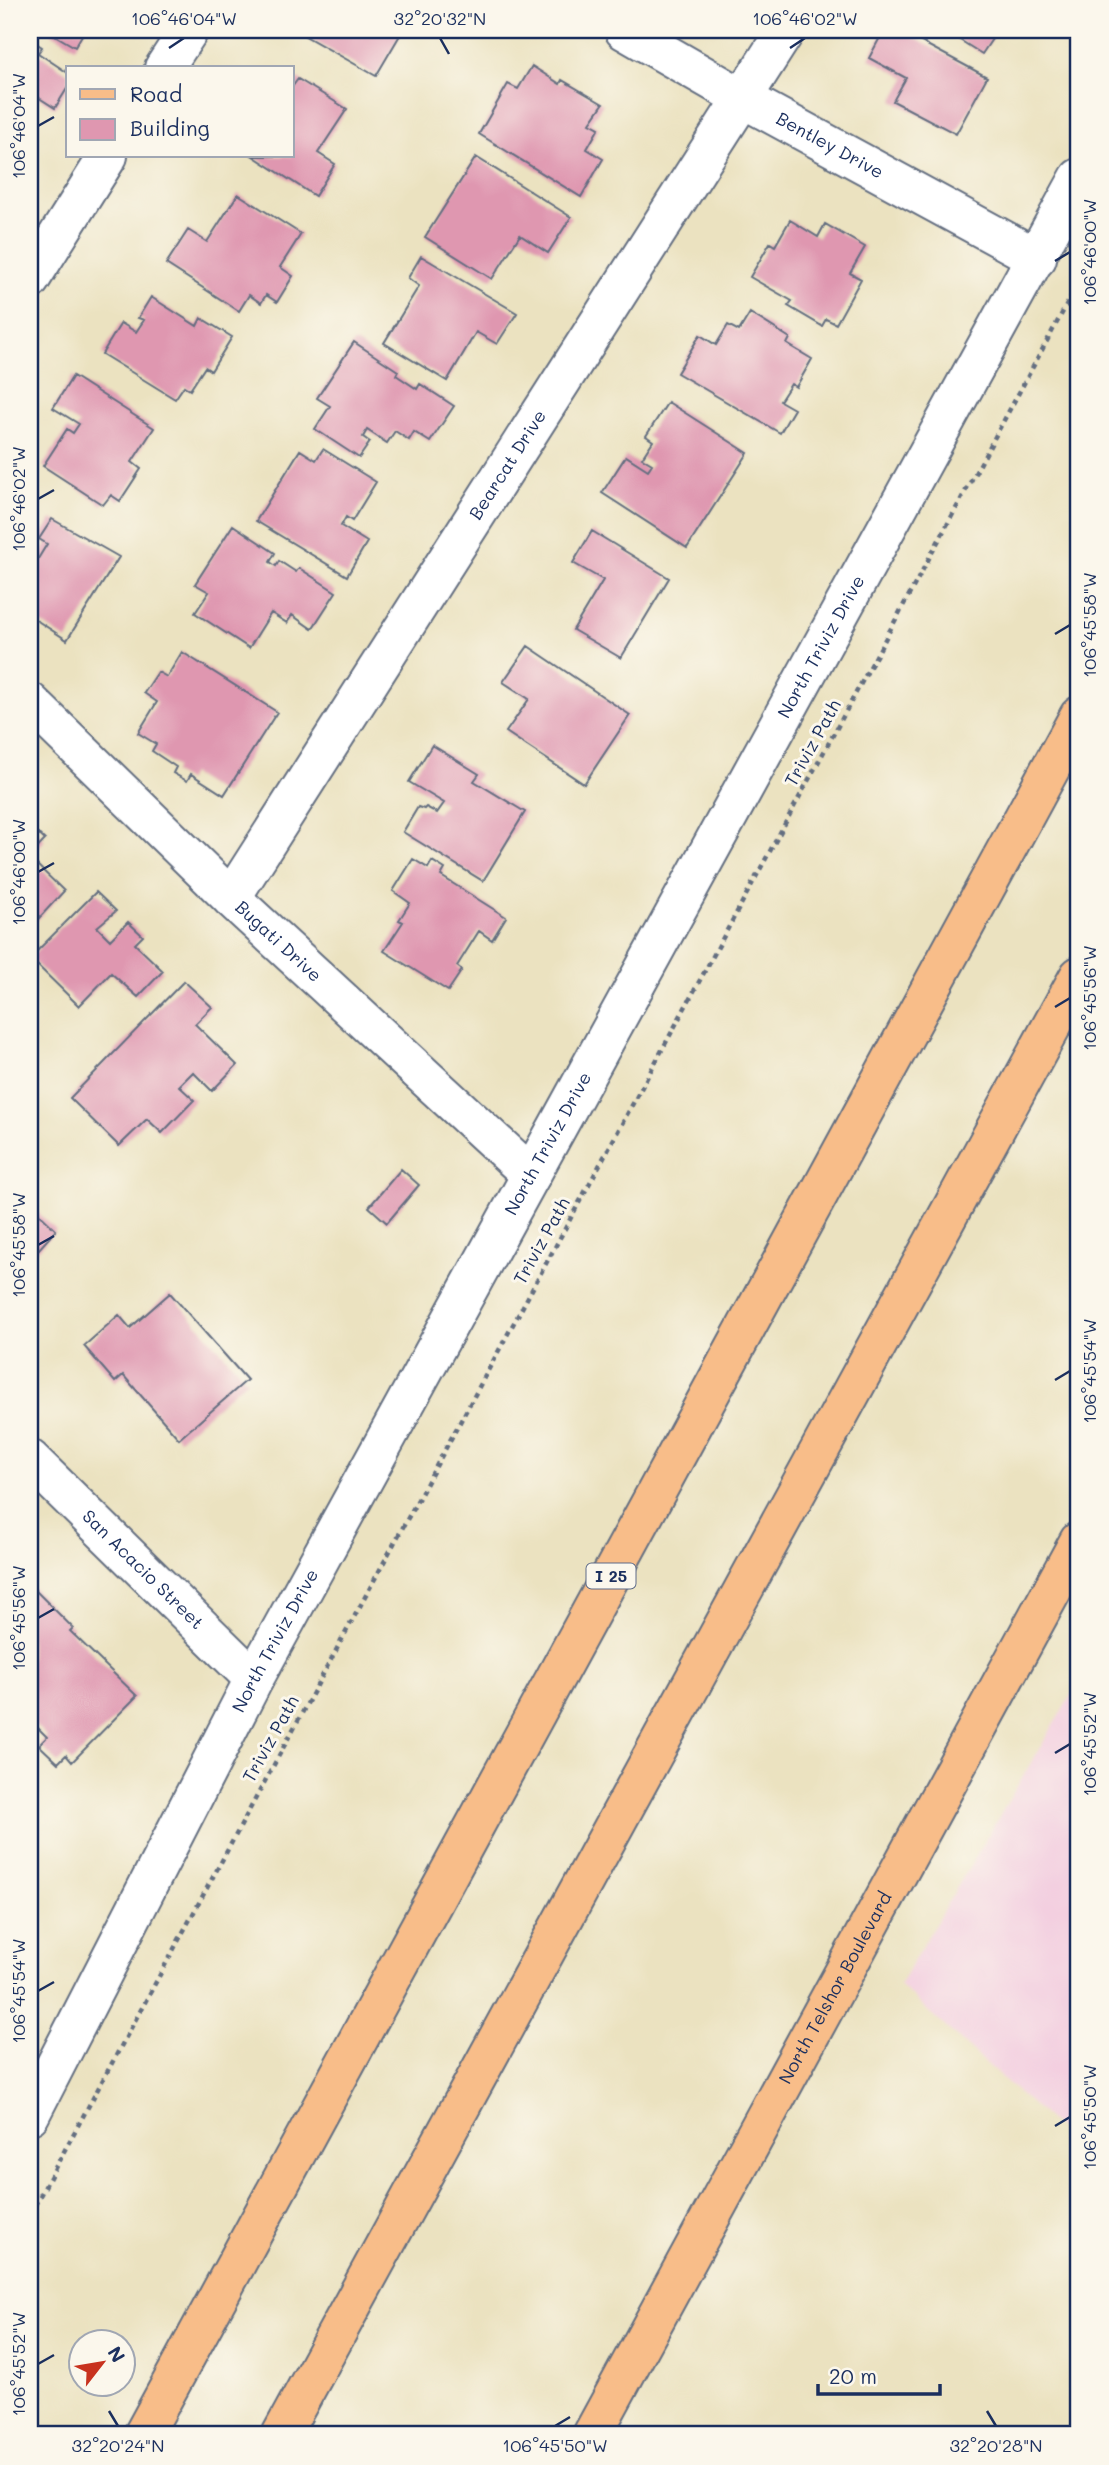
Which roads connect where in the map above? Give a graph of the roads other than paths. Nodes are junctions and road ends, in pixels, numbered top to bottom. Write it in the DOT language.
graph roads {
  1 [pos="188,30"];
  2 [pos="624,30"];
  3 [pos="786,30"];
  4 [pos="165,66"];
  5 [pos="744,99"];
  6 [pos="107,158"];
  7 [pos="1079,178"];
  8 [pos="1037,258"];
  9 [pos="30,280"];
  10 [pos="30,702"];
  11 [pos="1079,716"];
  12 [pos="231,898"];
  13 [pos="1079,976"];
  14 [pos="531,1175"];
  15 [pos="30,1459"];
  16 [pos="1079,1541"];
  17 [pos="254,1679"];
  18 [pos="30,2115"];
  19 [pos="143,2435"];
  20 [pos="281,2435"];
  21 [pos="592,2435"];
  1 -- 4 [label="street"];
  2 -- 5 [label="street, Bentley Drive"];
  3 -- 5 [label="street, Bearcat Drive"];
  5 -- 8 [label="street, Bentley Drive"];
  5 -- 12 [label="street, Bearcat Drive"];
  6 -- 9 [label="street"];
  7 -- 8 [label="street, North Triviz Drive"];
  8 -- 14 [label="street, North Triviz Drive"];
  10 -- 12 [label="street, Bugati Drive"];
  11 -- 19 [label="main road, I 25"];
  12 -- 14 [label="street, Bugati Drive"];
  13 -- 20 [label="main road"];
  14 -- 17 [label="street, North Triviz Drive"];
  15 -- 17 [label="street, San Acacio Street"];
  16 -- 21 [label="main road, North Telshor Boulevard"];
  17 -- 18 [label="street, North Triviz Drive"];
}
